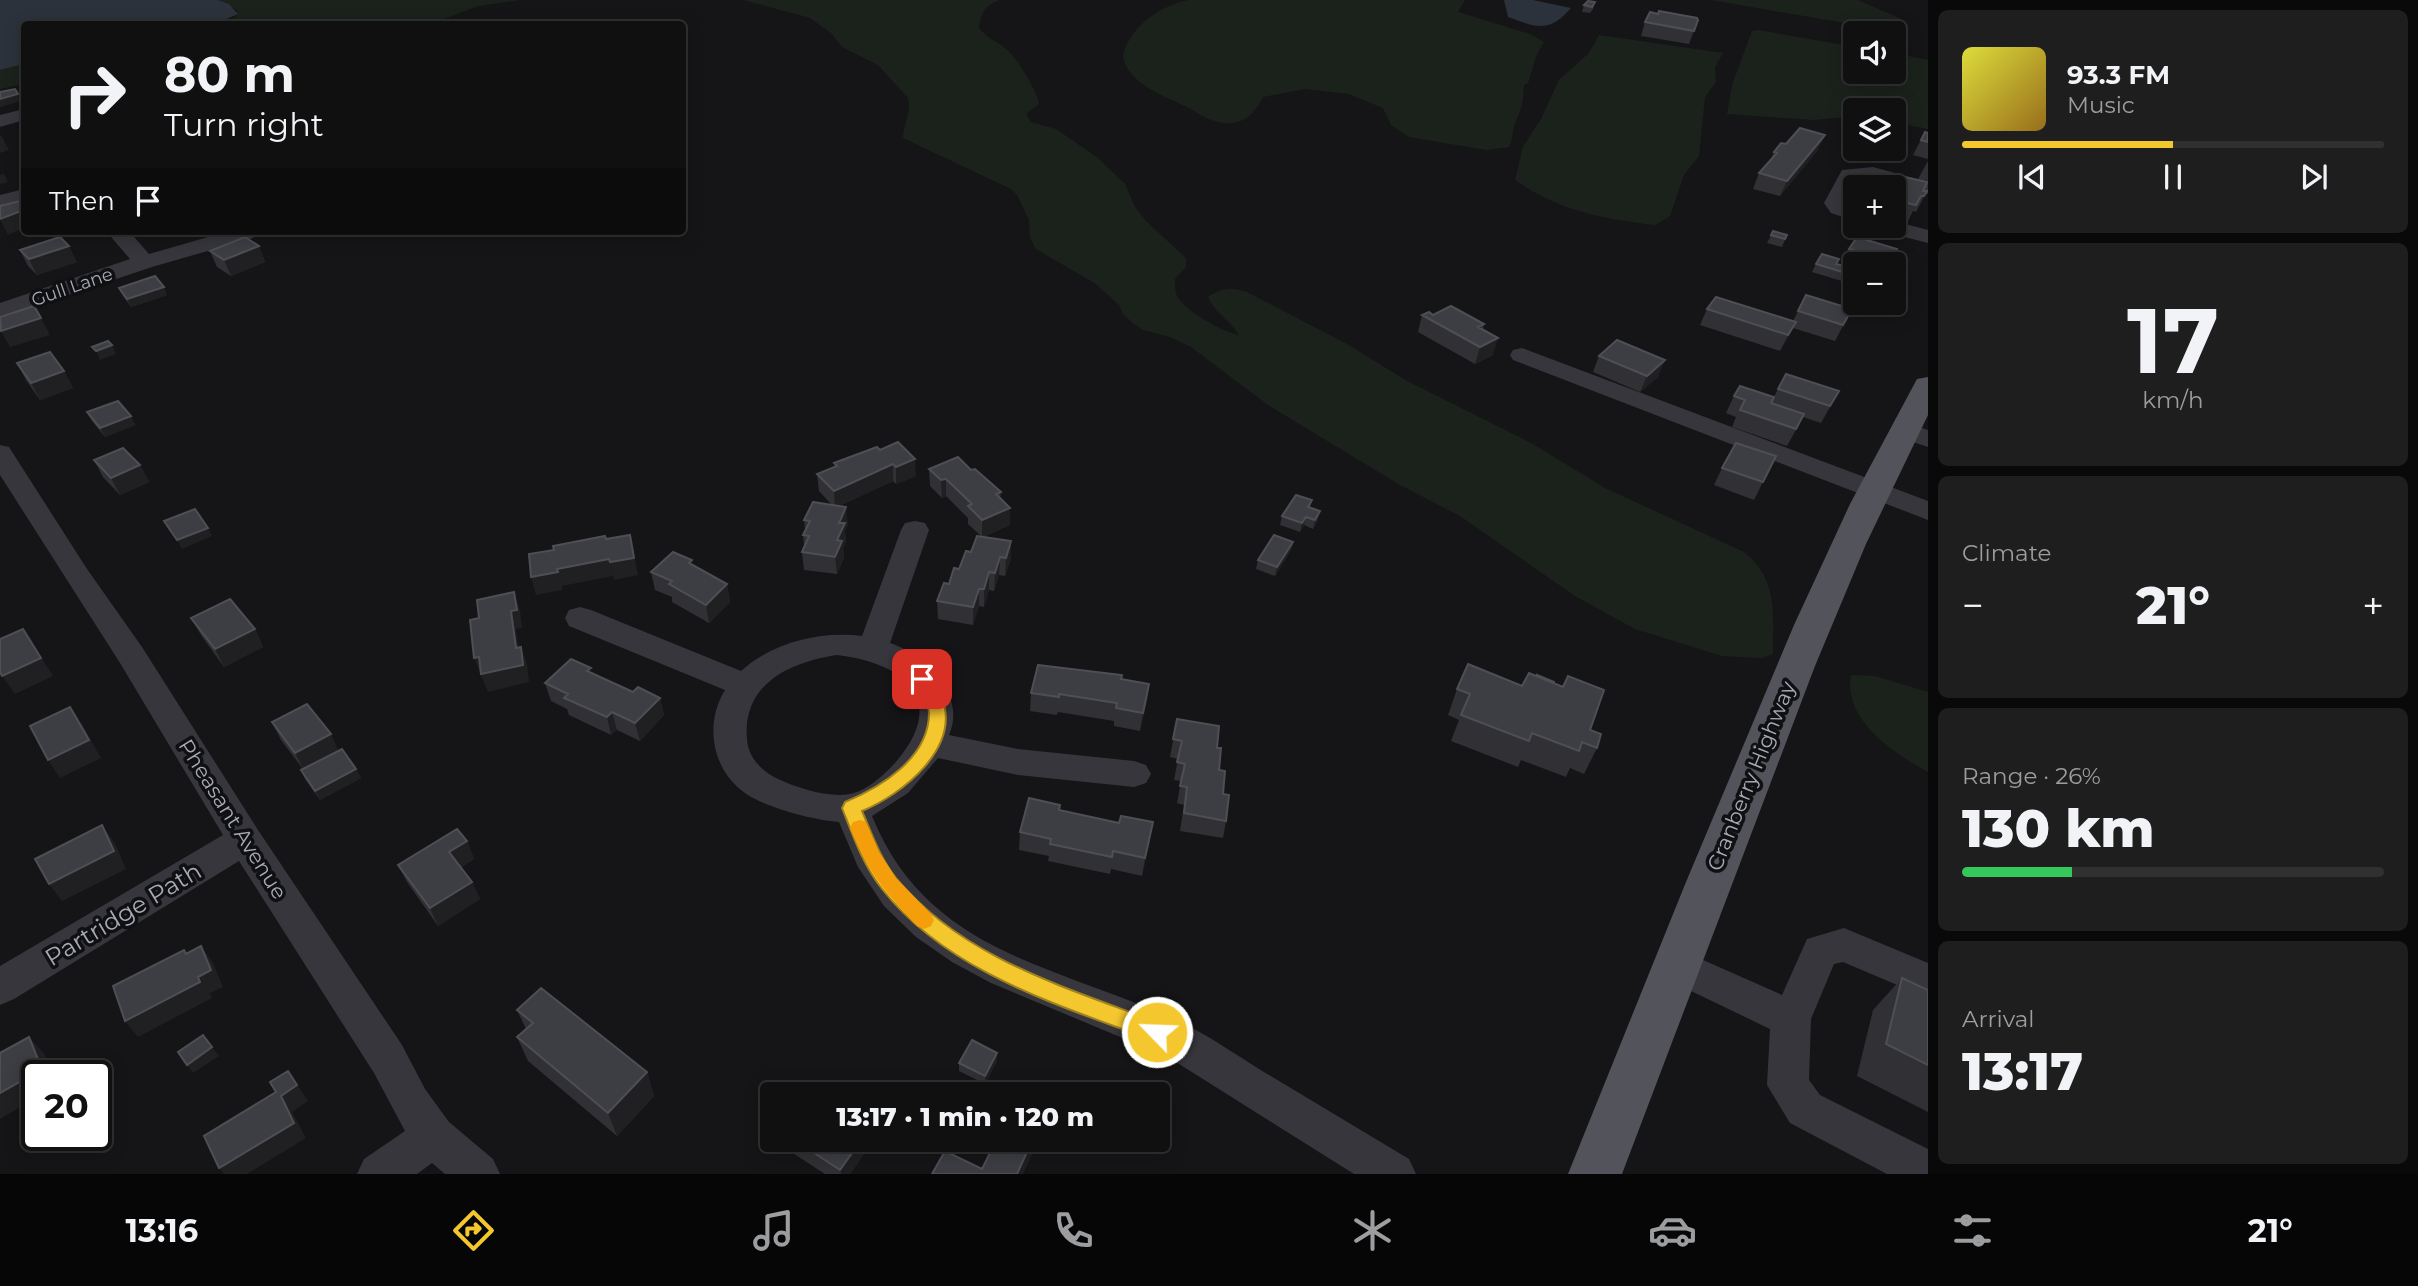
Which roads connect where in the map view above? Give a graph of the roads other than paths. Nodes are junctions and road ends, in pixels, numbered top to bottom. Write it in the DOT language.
graph roads {
  1 [pos="1848,175"];
  2 [pos="1879,175"];
  3 [pos="1906,182"];
  4 [pos="1843,185"];
  5 [pos="1928,188"];
  6 [pos="21,196"];
  7 [pos="0,202"];
  8 [pos="1843,211"];
  9 [pos="1906,231"];
  10 [pos="120,235"];
  11 [pos="238,235"];
  12 [pos="1928,237"];
  13 [pos="144,262"];
  14 [pos="0,311"];
  15 [pos="1522,355"];
  16 [pos="1928,386"];
  17 [pos="1916,435"];
  18 [pos="0,453"];
  19 [pos="1874,488"];
  20 [pos="1928,511"];
  21 [pos="915,530"];
  22 [pos="580,618"];
  23 [pos="873,648"];
  24 [pos="746,686"];
  25 [pos="931,744"];
  26 [pos="1134,774"];
  27 [pos="851,808"];
  28 [pos="245,840"];
  29 [pos="1676,965"];
  30 [pos="1928,981"];
  31 [pos="0,987"];
  32 [pos="1791,1019"];
  33 [pos="434,1137"];
  34 [pos="1928,1172"];
  35 [pos="379,1174"];
  36 [pos="478,1174"];
  37 [pos="1394,1174"];
  38 [pos="1595,1174"];
  1 -- 2 [label="street"];
  3 -- 5 [label="street"];
  4 -- 8 [label="street"];
  6 -- 7 [label="street"];
  9 -- 12 [label="street"];
  10 -- 13 [label="street"];
  11 -- 13 [label="street, Gull Lane"];
  13 -- 14 [label="street, Gull Lane"];
  15 -- 19 [label="street"];
  16 -- 17 [label="main road, Cranberry Highway"];
  17 -- 19 [label="main road, Cranberry Highway"];
  18 -- 28 [label="street, Pheasant Avenue"];
  19 -- 20 [label="street"];
  19 -- 29 [label="main road, Cranberry Highway"];
  21 -- 23 [label="street"];
  22 -- 24 [label="street"];
  23 -- 24 [label="street"];
  23 -- 25 [label="street"];
  24 -- 27 [label="street"];
  25 -- 26 [label="street"];
  25 -- 27 [label="street"];
  27 -- 37 [label="street"];
  28 -- 31 [label="street, Partridge Path"];
  28 -- 33 [label="street, Pheasant Avenue"];
  29 -- 32 [label="street"];
  29 -- 38 [label="main road, Cranberry Highway"];
  30 -- 32 [label="street"];
  32 -- 34 [label="street"];
  33 -- 35 [label="street"];
  33 -- 36 [label="street, Pheasant Avenue"];
}
